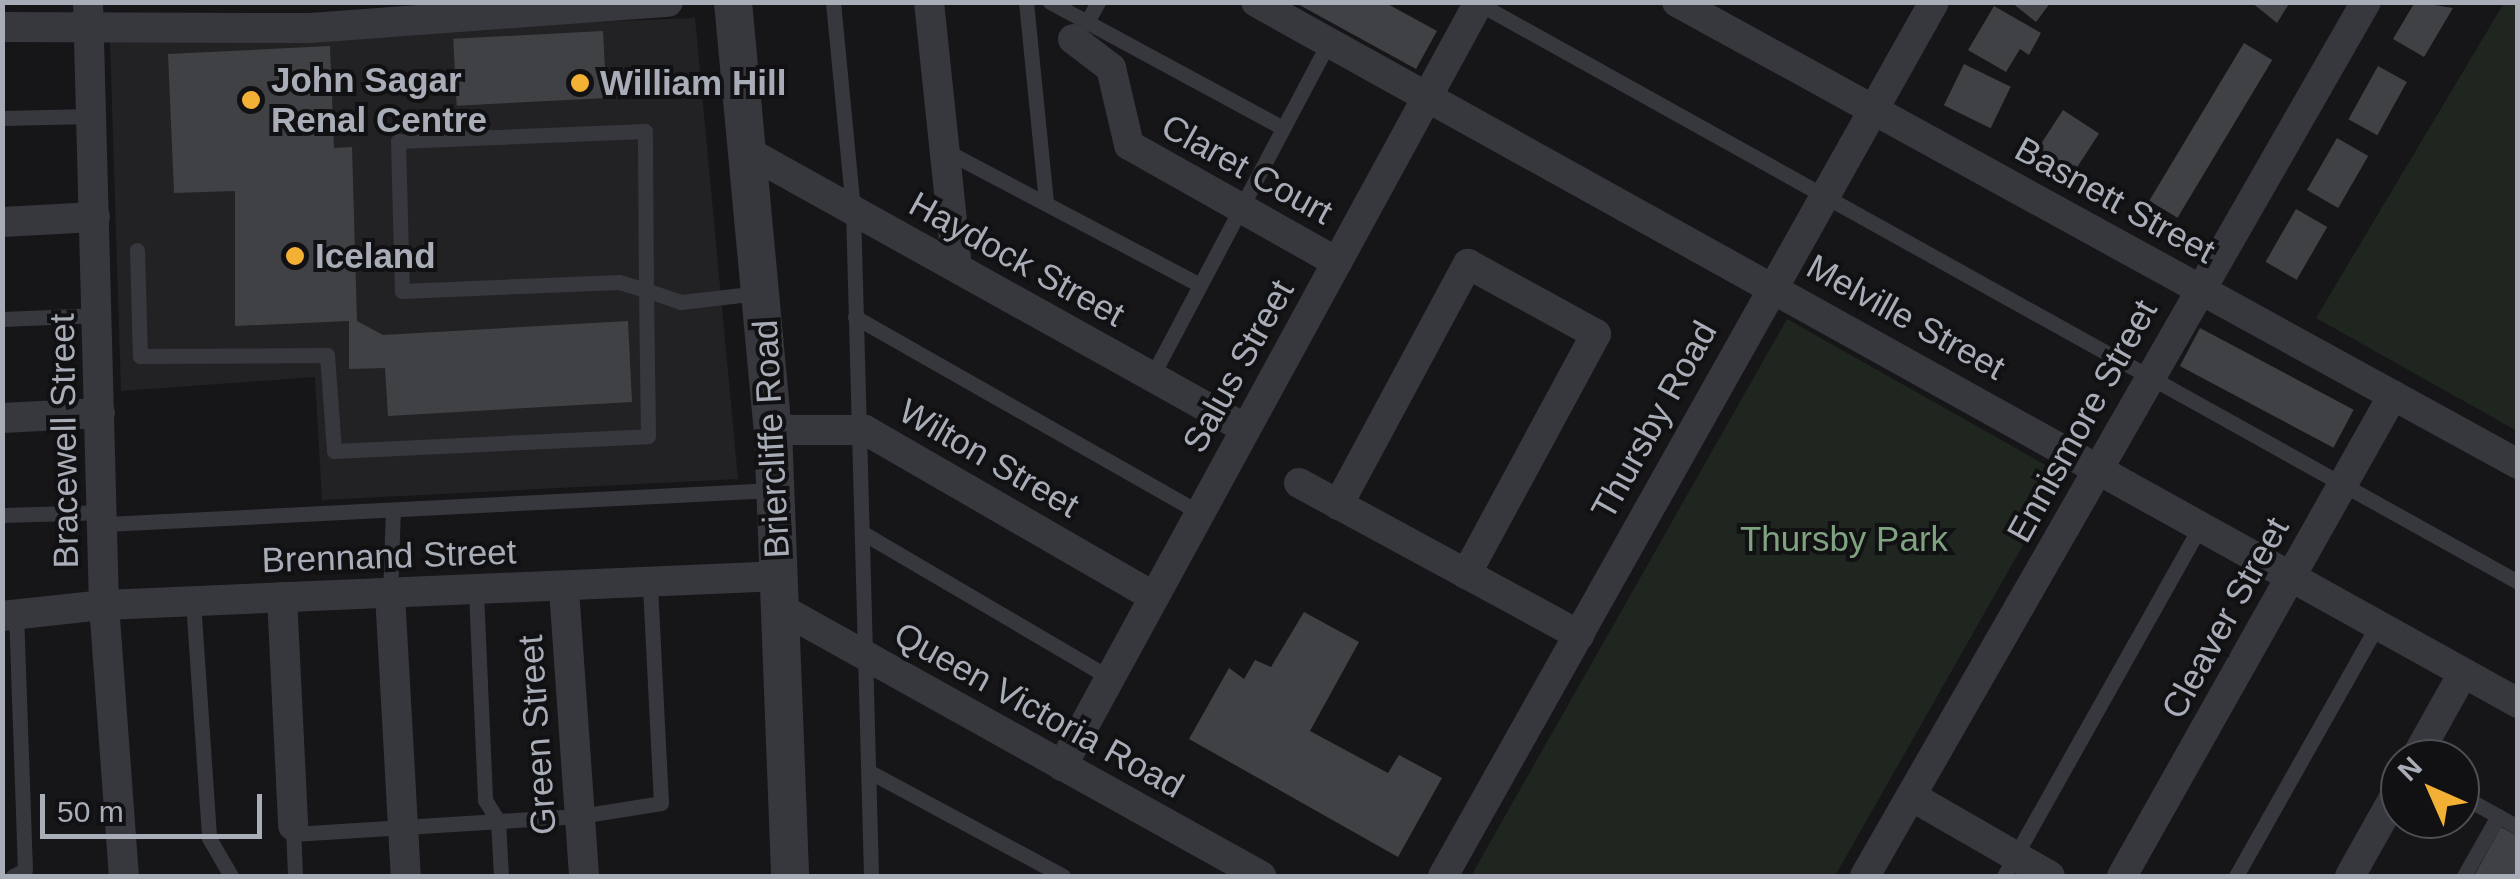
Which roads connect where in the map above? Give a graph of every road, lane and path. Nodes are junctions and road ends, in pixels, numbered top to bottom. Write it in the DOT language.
graph roads {
  1 [pos="668,2"];
  2 [pos="733,2"];
  3 [pos="833,2"];
  4 [pos="928,2"];
  5 [pos="1026,2"];
  6 [pos="1050,2"];
  7 [pos="1098,2"];
  8 [pos="1256,2"];
  9 [pos="1677,2"];
  10 [pos="1934,2"];
  11 [pos="2366,2"];
  12 [pos="1478,3"];
  13 [pos="89,15"];
  14 [pos="310,15"];
  15 [pos="2,27"];
  16 [pos="1080,31"];
  17 [pos="1328,43"];
  18 [pos="1427,98"];
  19 [pos="1874,110"];
  20 [pos="92,116"];
  21 [pos="2,118"];
  22 [pos="1284,128"];
  23 [pos="944,150"];
  24 [pos="752,154"];
  25 [pos="1825,197"];
  26 [pos="1046,204"];
  27 [pos="1240,209"];
  28 [pos="853,210"];
  29 [pos="95,217"];
  30 [pos="2,222"];
  31 [pos="137,250"];
  32 [pos="1337,262"];
  33 [pos="956,268"];
  34 [pos="1200,286"];
  35 [pos="1772,286"];
  36 [pos="2198,289"];
  37 [pos="646,290"];
  38 [pos="763,292"];
  39 [pos="100,315"];
  40 [pos="855,317"];
  41 [pos="2,319"];
  42 [pos="1152,376"];
  43 [pos="2148,376"];
  44 [pos="2393,395"];
  45 [pos="100,413"];
  46 [pos="2,418"];
  47 [pos="1246,429"];
  48 [pos="773,430"];
  49 [pos="858,430"];
  50 [pos="2518,464"];
  51 [pos="2101,466"];
  52 [pos="1299,484"];
  53 [pos="2343,484"];
  54 [pos="775,490"];
  55 [pos="1338,505"];
  56 [pos="393,510"];
  57 [pos="1200,513"];
  58 [pos="2,515"];
  59 [pos="106,518"];
  60 [pos="2202,524"];
  61 [pos="863,534"];
  62 [pos="1466,574"];
  63 [pos="2292,574"];
  64 [pos="2518,582"];
  65 [pos="650,583"];
  66 [pos="564,588"];
  67 [pos="476,592"];
  68 [pos="779,592"];
  69 [pos="390,594"];
  70 [pos="282,596"];
  71 [pos="1154,597"];
  72 [pos="193,601"];
  73 [pos="104,604"];
  74 [pos="9,615"];
  75 [pos="2378,624"];
  76 [pos="1578,635"];
  77 [pos="868,658"];
  78 [pos="2463,673"];
  79 [pos="1110,678"];
  80 [pos="2518,703"];
  81 [pos="10,705"];
  82 [pos="2426,739"];
  83 [pos="1062,766"];
  84 [pos="870,772"];
  85 [pos="1911,796"];
  86 [pos="2480,806"];
  87 [pos="580,816"];
  88 [pos="2498,816"];
  89 [pos="498,822"];
  90 [pos="2380,822"];
  91 [pos="2518,826"];
  92 [pos="403,828"];
  93 [pos="293,830"];
  94 [pos="2010,866"];
  95 [pos="13,876"];
  96 [pos="124,876"];
  97 [pos="232,876"];
  98 [pos="295,876"];
  99 [pos="406,876"];
  100 [pos="502,876"];
  101 [pos="584,876"];
  102 [pos="790,876"];
  103 [pos="871,876"];
  104 [pos="1063,876"];
  105 [pos="1261,876"];
  106 [pos="1442,876"];
  107 [pos="1865,876"];
  108 [pos="2050,876"];
  109 [pos="2122,876"];
  110 [pos="2236,876"];
  111 [pos="2350,876"];
  112 [pos="2464,876"];
  1 -- 14 [label="street"];
  2 -- 24 [label="street, Briercliffe Road"];
  3 -- 28 [label="lane"];
  4 -- 23 [label="street"];
  5 -- 26 [label="lane"];
  6 -- 16 [label="lane"];
  7 -- 16 [label="lane"];
  8 -- 17 [label="street, Melville Street"];
  9 -- 19 [label="street, Basnett Street"];
  10 -- 19 [label="street, Thursby Road"];
  11 -- 36 [label="street, Ennismore Street"];
  12 -- 18 [label="street, Salus Street"];
  12 -- 25 [label="lane"];
  13 -- 14 [label="street"];
  13 -- 15 [label="street"];
  13 -- 20 [label="street, Bracewell Street"];
  16 -- 22 [label="lane"];
  16 -- 27 [label="street, Claret Court"];
  17 -- 18 [label="street, Melville Street"];
  17 -- 22 [label="lane"];
  18 -- 32 [label="street, Salus Street"];
  18 -- 35 [label="street, Melville Street"];
  19 -- 25 [label="street, Thursby Road"];
  19 -- 36 [label="street, Basnett Street"];
  20 -- 21 [label="lane"];
  20 -- 29 [label="street, Bracewell Street"];
  22 -- 27 [label="lane"];
  23 -- 26 [label="lane"];
  23 -- 33 [label="street"];
  24 -- 28 [label="street, Haydock Street"];
  24 -- 38 [label="street, Briercliffe Road"];
  25 -- 35 [label="street, Thursby Road"];
  25 -- 43 [label="lane"];
  26 -- 34 [label="lane"];
  27 -- 32 [label="street, Claret Court"];
  27 -- 34 [label="lane"];
  28 -- 33 [label="street, Haydock Street"];
  28 -- 40 [label="lane"];
  29 -- 30 [label="street"];
  29 -- 39 [label="street, Bracewell Street"];
  31 -- 37 [label="lane"];
  32 -- 47 [label="street, Salus Street"];
  33 -- 42 [label="street, Haydock Street"];
  34 -- 42 [label="lane"];
  35 -- 51 [label="street, Melville Street"];
  35 -- 76 [label="street, Thursby Road"];
  36 -- 43 [label="street, Ennismore Street"];
  36 -- 44 [label="street, Basnett Street"];
  37 -- 37 [label="lane"];
  37 -- 38 [label="lane"];
  38 -- 48 [label="street, Briercliffe Road"];
  39 -- 41 [label="lane"];
  39 -- 45 [label="street, Bracewell Street"];
  40 -- 49 [label="lane"];
  40 -- 57 [label="lane"];
  42 -- 47 [label="street, Haydock Street"];
  43 -- 51 [label="street, Ennismore Street"];
  43 -- 53 [label="lane"];
  44 -- 50 [label="street, Basnett Street"];
  44 -- 53 [label="street, Cleaver Street"];
  45 -- 46 [label="street"];
  45 -- 59 [label="street, Bracewell Street"];
  47 -- 57 [label="street, Salus Street"];
  48 -- 49 [label="street, Wilton Street"];
  48 -- 54 [label="street, Briercliffe Road"];
  49 -- 61 [label="lane"];
  49 -- 71 [label="street, Wilton Street"];
  51 -- 60 [label="street, Melville Street"];
  51 -- 85 [label="street, Ennismore Street"];
  52 -- 55 [label="street"];
  53 -- 63 [label="street, Cleaver Street"];
  53 -- 64 [label="lane"];
  54 -- 56 [label="lane"];
  54 -- 68 [label="street, Briercliffe Road"];
  55 -- 62 [label="street"];
  55 -- 62 [label="street"];
  56 -- 59 [label="lane"];
  56 -- 69 [label="lane"];
  57 -- 71 [label="street, Salus Street"];
  58 -- 59 [label="lane"];
  59 -- 73 [label="street, Bracewell Street"];
  60 -- 63 [label="street, Melville Street"];
  60 -- 94 [label="lane"];
  61 -- 77 [label="lane"];
  61 -- 79 [label="lane"];
  62 -- 76 [label="street"];
  63 -- 75 [label="street, Melville Street"];
  63 -- 109 [label="street, Cleaver Street"];
  65 -- 66 [label="street, Brennand Street"];
  65 -- 68 [label="street, Brennand Street"];
  65 -- 87 [label="lane"];
  66 -- 67 [label="street, Brennand Street"];
  66 -- 87 [label="street, Green Street"];
  67 -- 69 [label="street, Brennand Street"];
  67 -- 89 [label="lane"];
  68 -- 77 [label="street, Queen Victoria Road"];
  68 -- 102 [label="street, Briercliffe Road"];
  69 -- 70 [label="street, Brennand Street"];
  69 -- 92 [label="street"];
  70 -- 72 [label="street, Brennand Street"];
  70 -- 93 [label="street"];
  71 -- 79 [label="street, Salus Street"];
  72 -- 73 [label="street, Brennand Street"];
  72 -- 97 [label="lane"];
  73 -- 74 [label="street, Brennand Street"];
  73 -- 96 [label="street, Bracewell Street"];
  74 -- 81 [label="lane"];
  75 -- 78 [label="street, Melville Street"];
  75 -- 110 [label="lane"];
  76 -- 106 [label="street, Thursby Road"];
  77 -- 83 [label="street, Queen Victoria Road"];
  77 -- 84 [label="lane"];
  78 -- 80 [label="street, Melville Street"];
  78 -- 82 [label="street"];
  79 -- 83 [label="street, Salus Street"];
  81 -- 95 [label="lane"];
  83 -- 105 [label="street, Queen Victoria Road"];
  84 -- 103 [label="lane"];
  84 -- 104 [label="lane"];
  85 -- 94 [label="street"];
  85 -- 107 [label="street, Ennismore Street"];
  86 -- 88 [label="lane"];
  87 -- 89 [label="lane"];
  87 -- 101 [label="street, Green Street"];
  88 -- 91 [label="lane"];
  88 -- 112 [label="lane"];
  89 -- 92 [label="lane"];
  89 -- 100 [label="lane"];
  90 -- 111 [label="street"];
  92 -- 93 [label="lane"];
  92 -- 99 [label="street"];
  93 -- 98 [label="lane"];
  94 -- 108 [label="street"];
}
